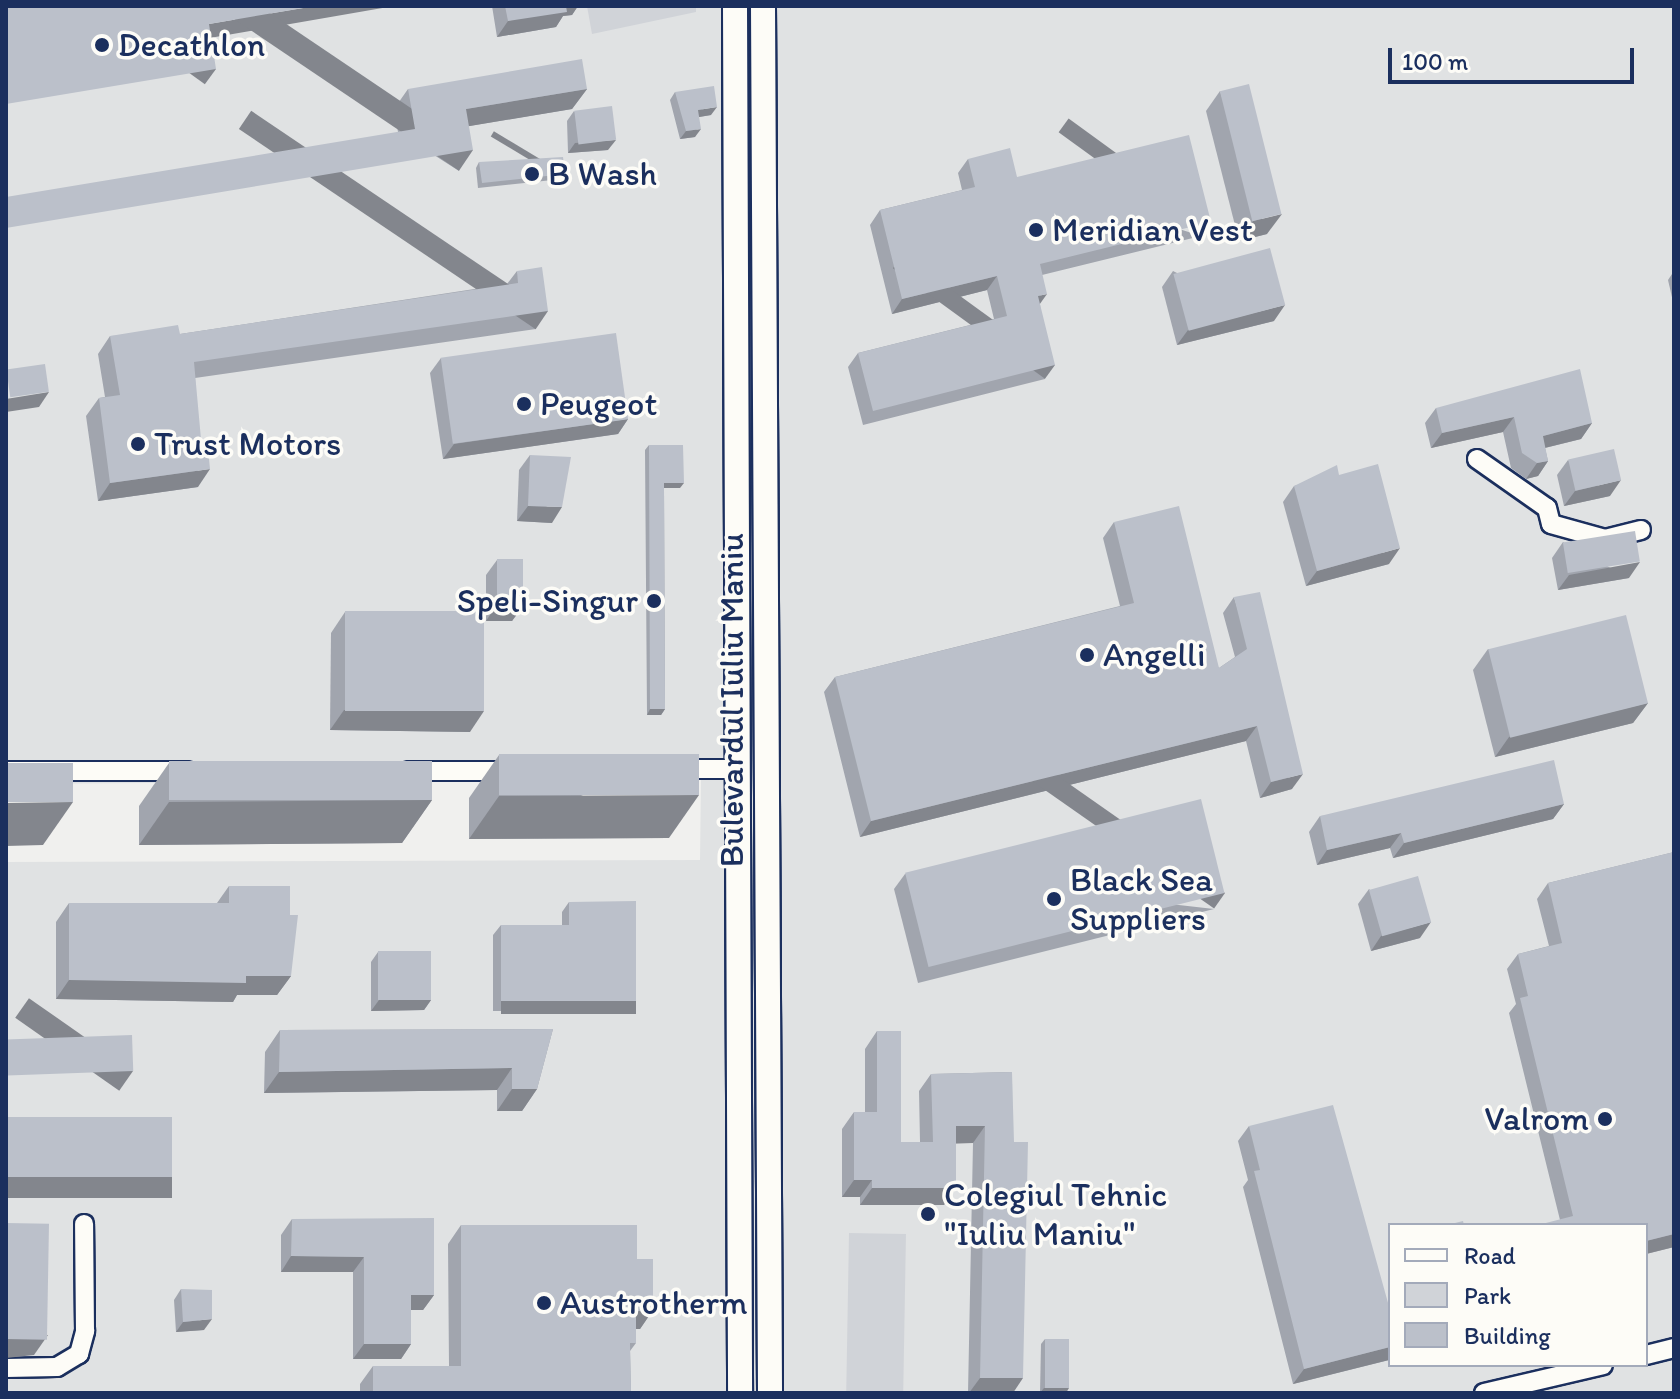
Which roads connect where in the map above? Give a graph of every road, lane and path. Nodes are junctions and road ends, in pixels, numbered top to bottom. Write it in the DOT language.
graph roads {
  1 [pos="735,6"];
  2 [pos="763,6"];
  3 [pos="736,179"];
  4 [pos="763,227"];
  5 [pos="1477,459"];
  6 [pos="1641,530"];
  7 [pos="738,769"];
  8 [pos="533,770"];
  9 [pos="649,770"];
  10 [pos="6,771"];
  11 [pos="211,771"];
  12 [pos="385,771"];
  13 [pos="84,1224"];
  14 [pos="739,1226"];
  15 [pos="770,1346"];
  16 [pos="1674,1348"];
  17 [pos="1648,1354"];
  18 [pos="1594,1367"];
  19 [pos="6,1368"];
  20 [pos="740,1393"];
  21 [pos="770,1393"];
  22 [pos="1484,1393"];
  1 -- 3 [label="main road, Bulevardul Iuliu Maniu"];
  2 -- 4 [label="main road, Bulevardul Iuliu Maniu"];
  3 -- 4 [label="main road"];
  3 -- 7 [label="main road, Bulevardul Iuliu Maniu"];
  4 -- 15 [label="main road, Bulevardul Iuliu Maniu"];
  5 -- 6 [label="street"];
  7 -- 9 [label="street"];
  7 -- 14 [label="main road, Bulevardul Iuliu Maniu"];
  8 -- 12 [label="street"];
  10 -- 11 [label="street"];
  13 -- 19 [label="street"];
  14 -- 15 [label="main road"];
  14 -- 20 [label="main road, Bulevardul Iuliu Maniu"];
  15 -- 21 [label="main road, Bulevardul Iuliu Maniu"];
  16 -- 17 [label="street"];
  18 -- 22 [label="street"];
}
